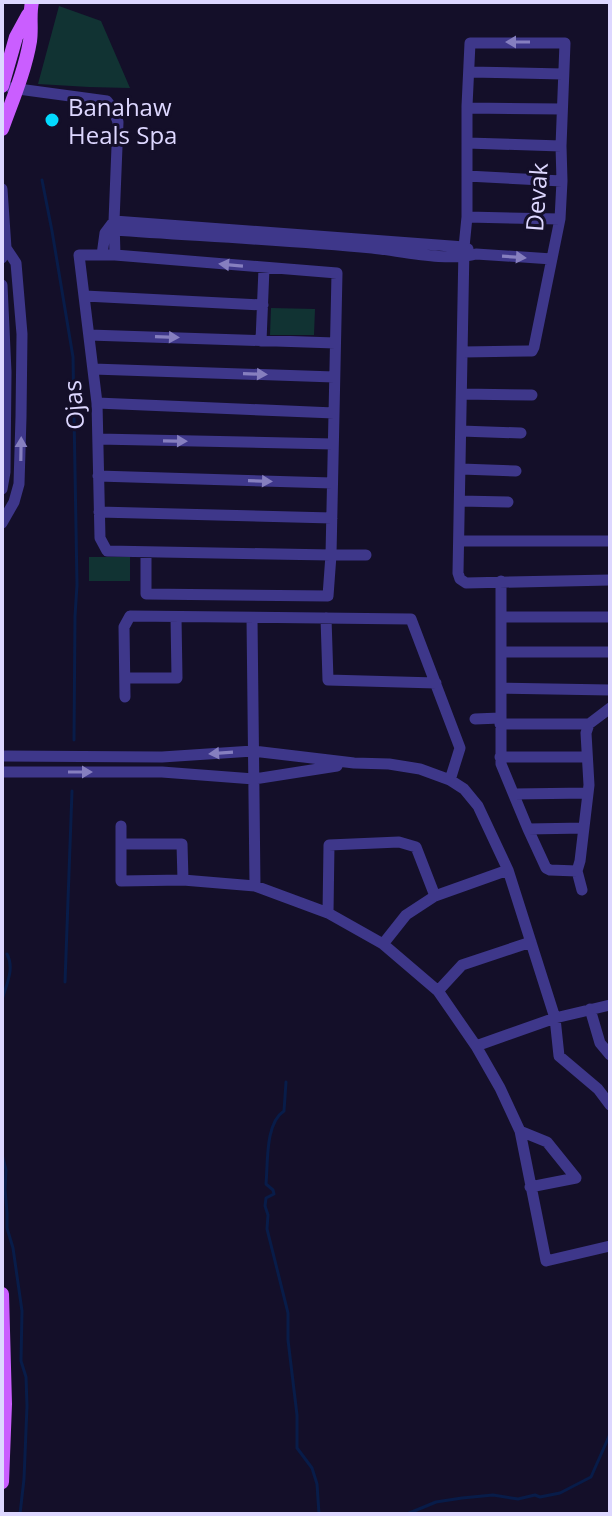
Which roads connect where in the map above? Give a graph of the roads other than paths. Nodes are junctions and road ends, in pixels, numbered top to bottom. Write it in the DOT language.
graph roads {
  1 [pos="31,6"];
  2 [pos="469,72"];
  3 [pos="563,74"];
  4 [pos="7,87"];
  5 [pos="467,108"];
  6 [pos="562,109"];
  7 [pos="2,129"];
  8 [pos="467,143"];
  9 [pos="561,146"];
  10 [pos="467,176"];
  11 [pos="562,181"];
  12 [pos="2,189"];
  13 [pos="467,217"];
  14 [pos="560,219"];
  15 [pos="114,226"];
  16 [pos="4,253"];
  17 [pos="468,253"];
  18 [pos="102,255"];
  19 [pos="115,255"];
  20 [pos="552,259"];
  21 [pos="264,268"];
  22 [pos="2,285"];
  23 [pos="85,296"];
  24 [pos="263,305"];
  25 [pos="89,335"];
  26 [pos="261,341"];
  27 [pos="335,343"];
  28 [pos="463,352"];
  29 [pos="93,369"];
  30 [pos="334,377"];
  31 [pos="462,394"];
  32 [pos="532,395"];
  33 [pos="97,403"];
  34 [pos="334,413"];
  35 [pos="461,431"];
  36 [pos="521,433"];
  37 [pos="98,439"];
  38 [pos="333,444"];
  39 [pos="461,469"];
  40 [pos="516,471"];
  41 [pos="98,476"];
  42 [pos="332,483"];
  43 [pos="2,489"];
  44 [pos="460,501"];
  45 [pos="508,502"];
  46 [pos="99,512"];
  47 [pos="332,518"];
  48 [pos="2,523"];
  49 [pos="459,541"];
  50 [pos="610,541"];
  51 [pos="146,552"];
  52 [pos="331,555"];
  53 [pos="366,555"];
  54 [pos="610,580"];
  55 [pos="501,581"];
  56 [pos="176,617"];
  57 [pos="501,617"];
  58 [pos="610,617"];
  59 [pos="252,618"];
  60 [pos="326,618"];
  61 [pos="501,652"];
  62 [pos="610,652"];
  63 [pos="125,678"];
  64 [pos="436,683"];
  65 [pos="501,688"];
  66 [pos="610,690"];
  67 [pos="125,697"];
  68 [pos="610,708"];
  69 [pos="475,719"];
  70 [pos="500,721"];
  71 [pos="589,724"];
  72 [pos="253,751"];
  73 [pos="2,756"];
  74 [pos="162,757"];
  75 [pos="500,757"];
  76 [pos="587,757"];
  77 [pos="354,763"];
  78 [pos="2,772"];
  79 [pos="162,772"];
  80 [pos="254,779"];
  81 [pos="450,780"];
  82 [pos="588,793"];
  83 [pos="514,794"];
  84 [pos="121,826"];
  85 [pos="584,828"];
  86 [pos="528,829"];
  87 [pos="121,844"];
  88 [pos="508,870"];
  89 [pos="577,871"];
  90 [pos="183,880"];
  91 [pos="255,886"];
  92 [pos="582,890"];
  93 [pos="435,896"];
  94 [pos="328,913"];
  95 [pos="531,942"];
  96 [pos="383,944"];
  97 [pos="438,991"];
  98 [pos="610,1005"];
  99 [pos="590,1009"];
  100 [pos="555,1018"];
  101 [pos="476,1046"];
  102 [pos="610,1055"];
  103 [pos="610,1105"];
  104 [pos="520,1131"];
  105 [pos="530,1187"];
  106 [pos="610,1246"];
  107 [pos="2,1294"];
  108 [pos="2,1482"];
  1 -- 4 [label="main road"];
  2 -- 3 [label="street"];
  3 -- 2 [label="street, Devak, one-way"];
  2 -- 5 [label="street"];
  3 -- 6 [label="street, Devak"];
  4 -- 7 [label="main road"];
  4 -- 15 [label="street"];
  5 -- 6 [label="street"];
  5 -- 8 [label="street"];
  6 -- 9 [label="street, Devak"];
  8 -- 9 [label="street"];
  8 -- 10 [label="street"];
  9 -- 11 [label="street, Devak"];
  10 -- 11 [label="street"];
  10 -- 13 [label="street"];
  11 -- 14 [label="street, Devak"];
  12 -- 16 [label="street"];
  13 -- 14 [label="street"];
  13 -- 17 [label="street"];
  14 -- 20 [label="street, Devak"];
  15 -- 17 [label="street"];
  15 -- 18 [label="street"];
  15 -- 19 [label="street"];
  48 -- 16 [label="street, one-way"];
  17 -- 20 [label="street, one-way"];
  17 -- 28 [label="street"];
  18 -- 19 [label="street"];
  18 -- 23 [label="street, Ojas"];
  21 -- 19 [label="street, one-way"];
  20 -- 28 [label="street, Devak"];
  21 -- 24 [label="street"];
  21 -- 27 [label="street"];
  22 -- 43 [label="street"];
  23 -- 24 [label="street"];
  23 -- 25 [label="street, Ojas"];
  24 -- 26 [label="street"];
  25 -- 26 [label="street, one-way"];
  25 -- 29 [label="street, Ojas"];
  26 -- 27 [label="street"];
  27 -- 30 [label="street"];
  28 -- 31 [label="street"];
  29 -- 30 [label="street, one-way"];
  29 -- 33 [label="street, Ojas"];
  30 -- 34 [label="street"];
  31 -- 32 [label="street"];
  31 -- 35 [label="street"];
  33 -- 34 [label="street"];
  33 -- 37 [label="street, Ojas"];
  34 -- 38 [label="street"];
  35 -- 36 [label="street"];
  35 -- 39 [label="street"];
  37 -- 38 [label="street, one-way"];
  37 -- 41 [label="street, Ojas"];
  38 -- 42 [label="street"];
  39 -- 40 [label="street"];
  39 -- 44 [label="street"];
  41 -- 42 [label="street, one-way"];
  41 -- 46 [label="street, Ojas"];
  42 -- 47 [label="street"];
  44 -- 45 [label="street"];
  44 -- 49 [label="street"];
  46 -- 47 [label="street"];
  46 -- 51 [label="street, Ojas"];
  47 -- 52 [label="street"];
  49 -- 50 [label="street"];
  49 -- 55 [label="street"];
  51 -- 52 [label="street"];
  51 -- 52 [label="street"];
  52 -- 53 [label="street"];
  54 -- 55 [label="street"];
  55 -- 57 [label="street"];
  56 -- 59 [label="street"];
  56 -- 63 [label="street"];
  56 -- 63 [label="street"];
  57 -- 58 [label="street"];
  57 -- 61 [label="street"];
  59 -- 60 [label="street"];
  59 -- 72 [label="street"];
  60 -- 64 [label="street"];
  60 -- 64 [label="street"];
  61 -- 62 [label="street"];
  61 -- 65 [label="street"];
  63 -- 67 [label="street"];
  64 -- 81 [label="street"];
  65 -- 66 [label="street"];
  65 -- 70 [label="street"];
  68 -- 71 [label="street"];
  69 -- 70 [label="street"];
  70 -- 71 [label="street"];
  70 -- 75 [label="street"];
  71 -- 76 [label="street"];
  72 -- 74 [label="street, one-way"];
  72 -- 77 [label="street"];
  72 -- 80 [label="street"];
  73 -- 74 [label="street"];
  74 -- 79 [label="street"];
  75 -- 76 [label="street"];
  75 -- 83 [label="street"];
  76 -- 82 [label="street"];
  77 -- 80 [label="street"];
  77 -- 81 [label="street"];
  78 -- 79 [label="street, one-way"];
  79 -- 80 [label="street"];
  80 -- 91 [label="street"];
  81 -- 88 [label="street"];
  82 -- 83 [label="street"];
  82 -- 85 [label="street"];
  83 -- 86 [label="street"];
  84 -- 87 [label="street"];
  85 -- 86 [label="street"];
  85 -- 89 [label="street"];
  86 -- 89 [label="street"];
  87 -- 90 [label="street"];
  87 -- 90 [label="street"];
  88 -- 93 [label="street"];
  88 -- 95 [label="street"];
  89 -- 92 [label="street"];
  90 -- 91 [label="street"];
  91 -- 94 [label="street"];
  93 -- 94 [label="street"];
  93 -- 96 [label="street"];
  94 -- 96 [label="street"];
  95 -- 97 [label="street"];
  95 -- 100 [label="street"];
  96 -- 97 [label="street"];
  97 -- 101 [label="street"];
  98 -- 99 [label="street"];
  99 -- 100 [label="street"];
  99 -- 102 [label="street"];
  100 -- 101 [label="street"];
  100 -- 103 [label="street"];
  101 -- 104 [label="street"];
  104 -- 105 [label="street"];
  104 -- 105 [label="street"];
  105 -- 106 [label="street"];
  107 -- 108 [label="main road"];
}
